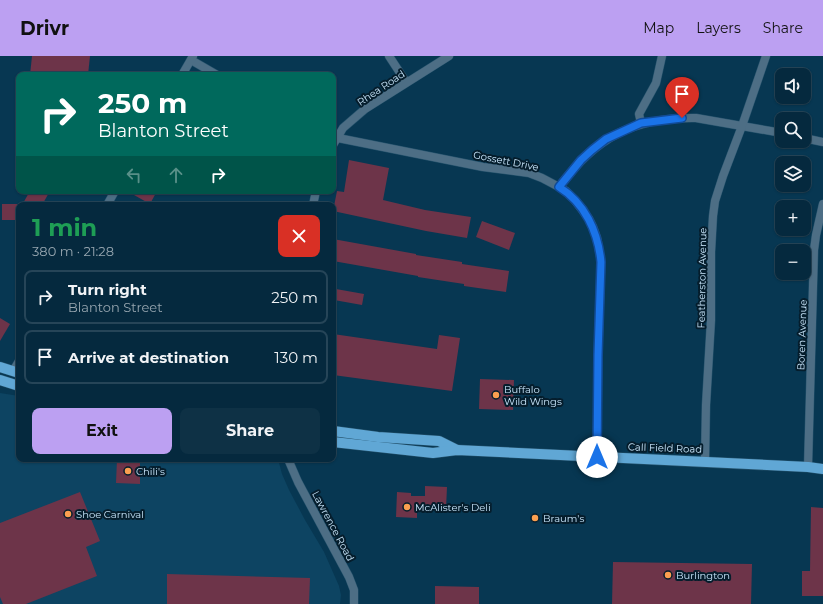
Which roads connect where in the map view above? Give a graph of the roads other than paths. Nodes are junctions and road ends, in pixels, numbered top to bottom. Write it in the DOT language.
graph roads {
  1 [pos="389,56"];
  2 [pos="449,56"];
  3 [pos="662,56"];
  4 [pos="766,56"];
  5 [pos="192,58"];
  6 [pos="184,72"];
  7 [pos="213,72"];
  8 [pos="406,82"];
  9 [pos="641,123"];
  10 [pos="742,126"];
  11 [pos="775,132"];
  12 [pos="336,137"];
  13 [pos="811,139"];
  14 [pos="336,140"];
  15 [pos="823,142"];
  16 [pos="559,187"];
  17 [pos="823,204"];
  18 [pos="814,284"];
  19 [pos="823,284"];
  20 [pos="0,367"];
  21 [pos="16,372"];
  22 [pos="0,380"];
  23 [pos="16,385"];
  24 [pos="336,431"];
  25 [pos="336,442"];
  26 [pos="457,450"];
  27 [pos="597,457"];
  28 [pos="289,462"];
  29 [pos="705,462"];
  30 [pos="808,467"];
  31 [pos="823,469"];
  32 [pos="354,604"];
  1 -- 8 [label="street"];
  2 -- 8 [label="street, Rhea Road"];
  3 -- 9 [label="street"];
  4 -- 10 [label="street, Featherston Avenue"];
  5 -- 6 [label="street"];
  5 -- 7 [label="street"];
  8 -- 12 [label="street, Rhea Road"];
  9 -- 10 [label="street"];
  9 -- 16 [label="street"];
  10 -- 11 [label="street"];
  10 -- 29 [label="street, Featherston Avenue"];
  13 -- 15 [label="street"];
  14 -- 16 [label="street, Gossett Drive"];
  16 -- 27 [label="street, Gossett Drive"];
  17 -- 18 [label="street, Boren Avenue"];
  18 -- 19 [label="street"];
  18 -- 30 [label="street, Boren Avenue"];
  20 -- 21 [label="main road"];
  22 -- 23 [label="main road"];
  24 -- 26 [label="main road, Call Field Road"];
  25 -- 26 [label="main road, Call Field Road"];
  26 -- 27 [label="main road, Call Field Road"];
  27 -- 29 [label="main road, Call Field Road"];
  28 -- 32 [label="street, Lawrence Road"];
  29 -- 30 [label="main road, Call Field Road"];
  30 -- 31 [label="main road, Call Field Road"];
}
